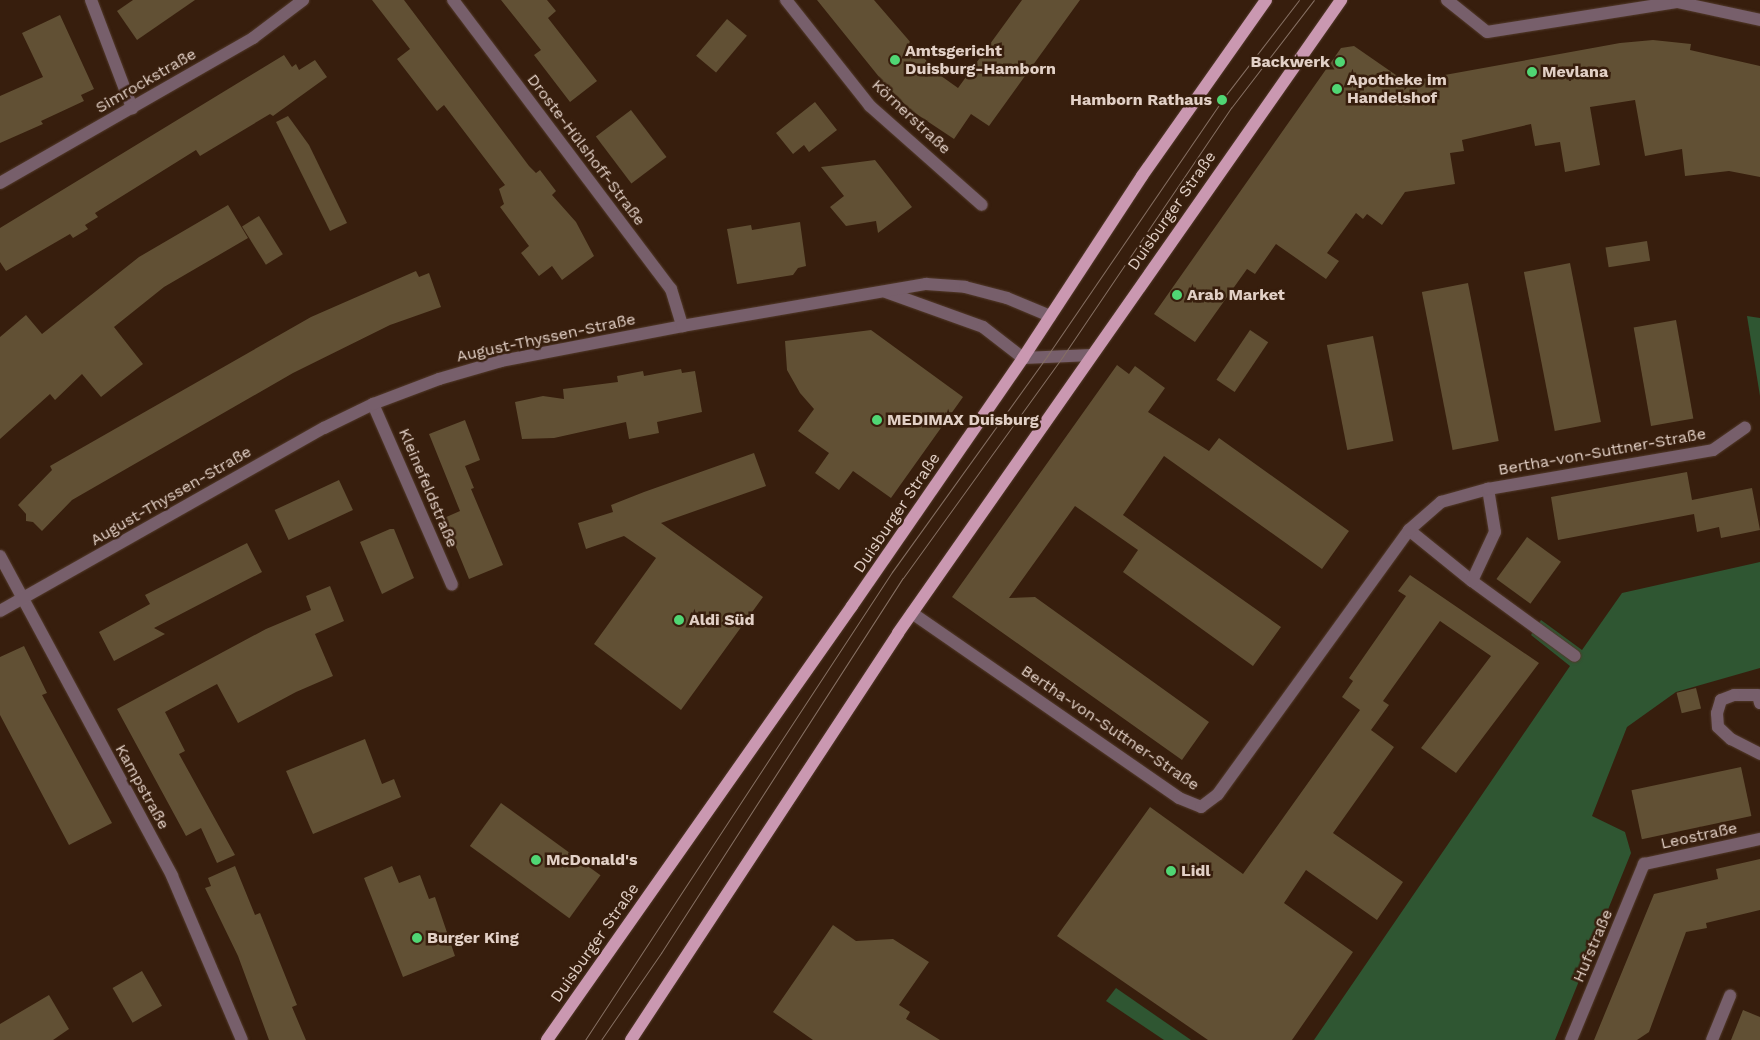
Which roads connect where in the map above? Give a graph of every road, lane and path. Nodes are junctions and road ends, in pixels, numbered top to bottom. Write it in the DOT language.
graph roads {
  1 [pos="91,0"];
  2 [pos="303,0"];
  3 [pos="453,0"];
  4 [pos="786,0"];
  5 [pos="1266,0"];
  6 [pos="1447,0"];
  7 [pos="1337,1"];
  8 [pos="1677,1"];
  9 [pos="1760,20"];
  10 [pos="132,108"];
  11 [pos="0,182"];
  12 [pos="982,205"];
  13 [pos="884,291"];
  14 [pos="1050,316"];
  15 [pos="682,326"];
  16 [pos="1092,355"];
  17 [pos="1023,358"];
  18 [pos="374,404"];
  19 [pos="1745,428"];
  20 [pos="1488,489"];
  21 [pos="1409,530"];
  22 [pos="0,556"];
  23 [pos="1472,581"];
  24 [pos="452,585"];
  25 [pos="22,601"];
  26 [pos="0,611"];
  27 [pos="912,613"];
  28 [pos="1575,656"];
  29 [pos="1760,702"];
  30 [pos="1760,754"];
  31 [pos="1760,839"];
  32 [pos="1644,864"];
  33 [pos="1730,996"];
  34 [pos="242,1040"];
  35 [pos="547,1040"];
  36 [pos="631,1040"];
  37 [pos="1571,1040"];
  38 [pos="1712,1040"];
  1 -- 10 [label="street"];
  2 -- 10 [label="street, Simrockstraße"];
  3 -- 15 [label="street, Droste-Hülshoff-Straße"];
  4 -- 12 [label="street, Körnerstraße"];
  5 -- 14 [label="main road, Duisburger Straße"];
  6 -- 8 [label="street"];
  7 -- 16 [label="main road, Duisburger Straße"];
  8 -- 9 [label="street"];
  10 -- 11 [label="street, Simrockstraße"];
  13 -- 14 [label="street, August-Thyssen-Straße"];
  13 -- 15 [label="street, August-Thyssen-Straße"];
  13 -- 17 [label="street"];
  14 -- 17 [label="main road, Duisburger Straße"];
  15 -- 18 [label="street, August-Thyssen-Straße"];
  16 -- 17 [label="street"];
  16 -- 27 [label="main road, Duisburger Straße"];
  17 -- 35 [label="main road, Duisburger Straße"];
  18 -- 24 [label="street, Kleinefeldstraße"];
  18 -- 25 [label="street, August-Thyssen-Straße"];
  19 -- 20 [label="street, Bertha-von-Suttner-Straße"];
  20 -- 21 [label="street, Bertha-von-Suttner-Straße"];
  20 -- 23 [label="street, Bertha-von-Suttner-Straße"];
  21 -- 23 [label="street"];
  21 -- 27 [label="street, Bertha-von-Suttner-Straße"];
  22 -- 25 [label="street, Kampstraße"];
  23 -- 28 [label="street"];
  25 -- 26 [label="street, August-Thyssen-Straße"];
  25 -- 34 [label="street, Kampstraße"];
  27 -- 36 [label="main road, Duisburger Straße"];
  29 -- 30 [label="street"];
  31 -- 32 [label="street, Leostraße"];
  32 -- 37 [label="street, Hufstraße"];
  33 -- 38 [label="street"];
}
